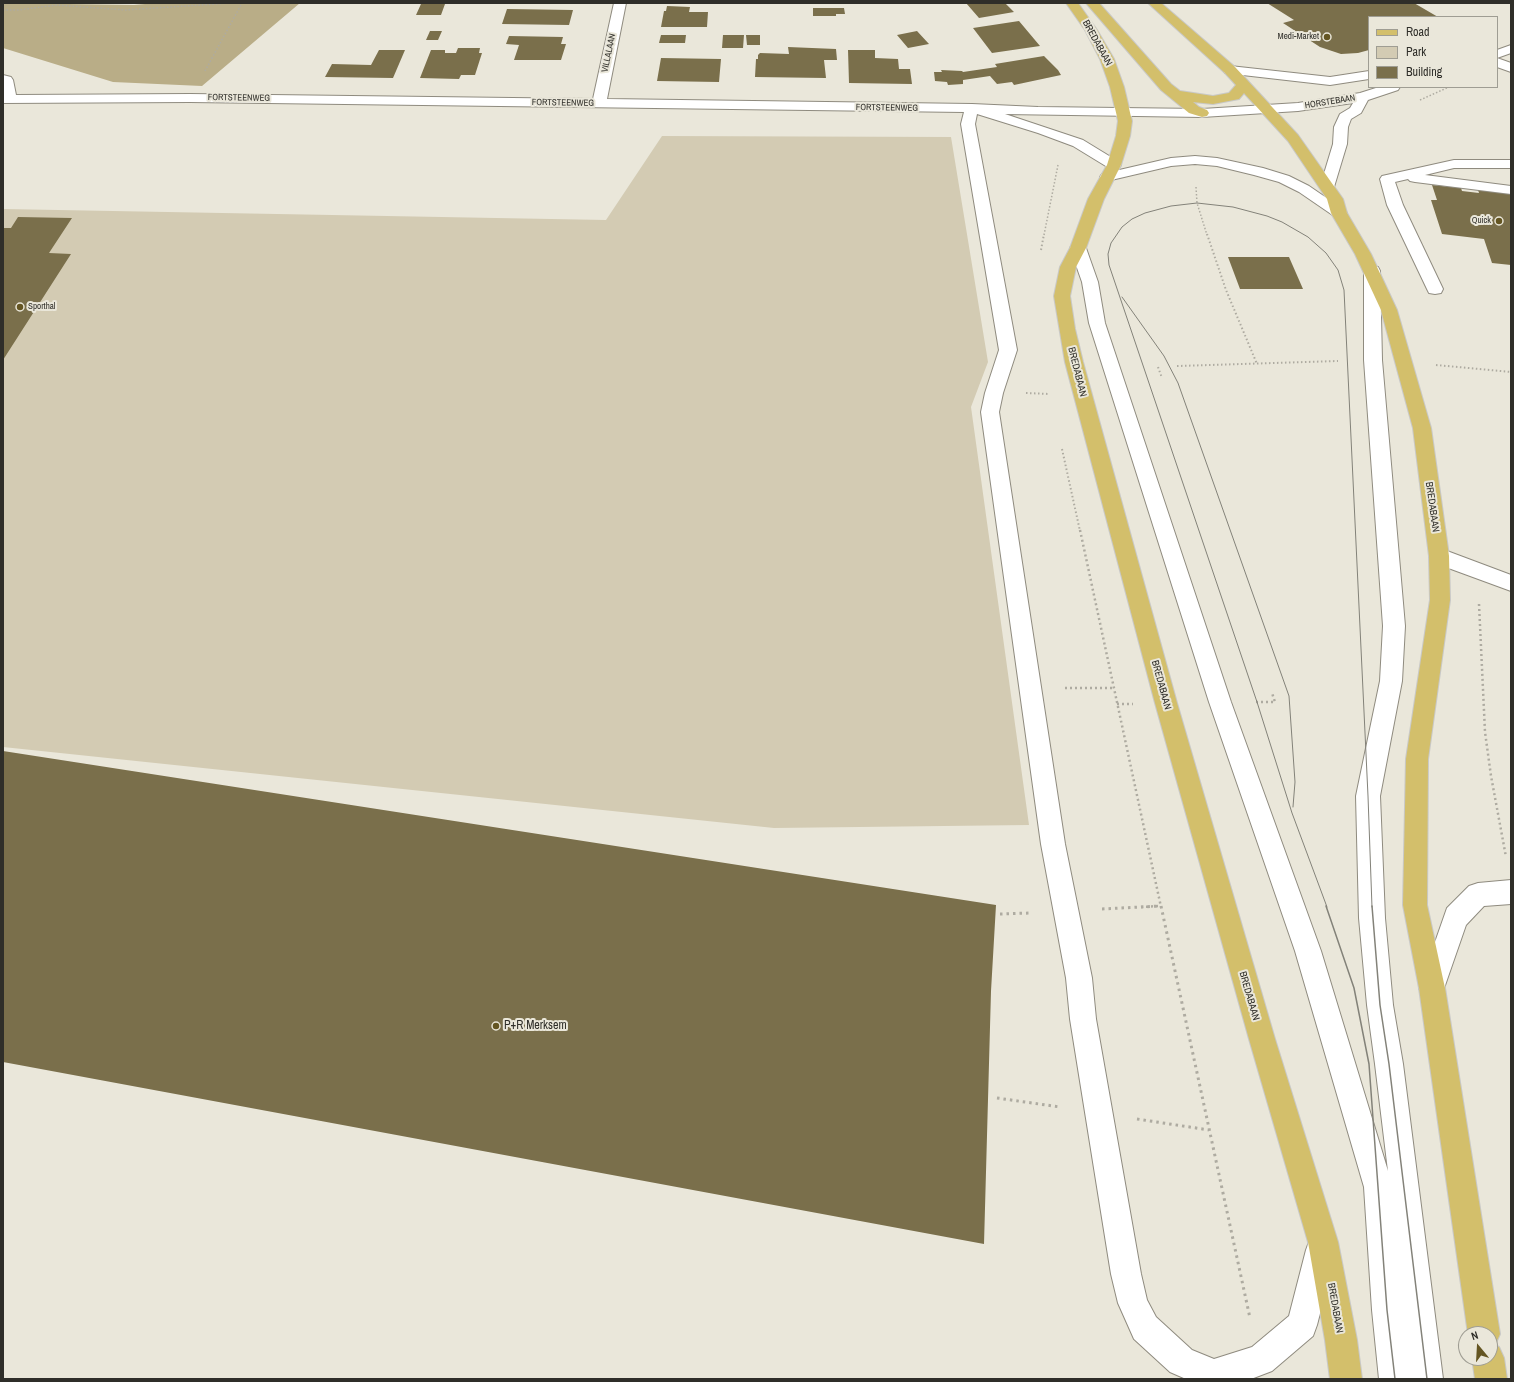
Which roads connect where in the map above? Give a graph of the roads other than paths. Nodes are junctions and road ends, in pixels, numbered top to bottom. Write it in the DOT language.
graph roads {
  1 [pos="620,3"];
  2 [pos="1072,3"];
  3 [pos="1092,3"];
  4 [pos="1154,3"];
  5 [pos="1511,49"];
  6 [pos="1498,54"];
  7 [pos="1498,62"];
  8 [pos="1511,68"];
  9 [pos="1230,70"];
  10 [pos="1368,75"];
  11 [pos="3,79"];
  12 [pos="1243,85"];
  13 [pos="1166,87"];
  14 [pos="1390,88"];
  15 [pos="1362,97"];
  16 [pos="7,99"];
  17 [pos="599,103"];
  18 [pos="972,108"];
  19 [pos="1266,109"];
  20 [pos="1124,111"];
  21 [pos="1202,113"];
  22 [pos="1511,164"];
  23 [pos="1110,171"];
  24 [pos="1401,176"];
  25 [pos="1327,187"];
  26 [pos="1511,190"];
  27 [pos="1339,213"];
  28 [pos="1078,248"];
  29 [pos="1372,271"];
  30 [pos="1435,289"];
  31 [pos="1439,556"];
  32 [pos="1511,583"];
  33 [pos="1511,892"];
  34 [pos="1432,988"];
  35 [pos="1323,1242"];
  36 [pos="1483,1326"];
  37 [pos="1489,1366"];
  38 [pos="1217,1377"];
  39 [pos="1346,1379"];
  40 [pos="1394,1379"];
  41 [pos="1427,1379"];
  42 [pos="1491,1379"];
  1 -- 17 [label="street, VILLALAAN"];
  2 -- 20 [label="main road, BREDABAAN"];
  3 -- 13 [label="main road"];
  4 -- 9 [label="main road, BREDABAAN"];
  5 -- 6 [label="street"];
  7 -- 8 [label="street"];
  9 -- 10 [label="street"];
  9 -- 12 [label="main road, BREDABAAN"];
  11 -- 16 [label="street"];
  12 -- 13 [label="main road"];
  12 -- 19 [label="main road, BREDABAAN"];
  13 -- 21 [label="main road"];
  14 -- 15 [label="street, HORSTEBAAN"];
  15 -- 19 [label="street, HORSTEBAAN"];
  15 -- 25 [label="street"];
  16 -- 17 [label="street, FORTSTEENWEG"];
  17 -- 18 [label="street, FORTSTEENWEG"];
  18 -- 20 [label="street, FORTSTEENWEG"];
  18 -- 23 [label="street"];
  18 -- 38 [label="street"];
  19 -- 21 [label="street, HORSTEBAAN"];
  19 -- 25 [label="main road, BREDABAAN"];
  20 -- 21 [label="street, FORTSTEENWEG"];
  20 -- 23 [label="main road, BREDABAAN"];
  22 -- 24 [label="street"];
  23 -- 27 [label="street"];
  23 -- 28 [label="main road, BREDABAAN"];
  24 -- 26 [label="street"];
  24 -- 30 [label="street"];
  25 -- 27 [label="main road, BREDABAAN"];
  27 -- 29 [label="main road, BREDABAAN"];
  28 -- 35 [label="main road, BREDABAAN"];
  28 -- 40 [label="street"];
  29 -- 31 [label="main road, BREDABAAN"];
  29 -- 41 [label="street"];
  31 -- 32 [label="street"];
  31 -- 34 [label="main road, BREDABAAN"];
  33 -- 34 [label="street"];
  34 -- 36 [label="main road, BREDABAAN"];
  35 -- 38 [label="street"];
  35 -- 39 [label="main road, BREDABAAN"];
  37 -- 42 [label="main road"];
}
